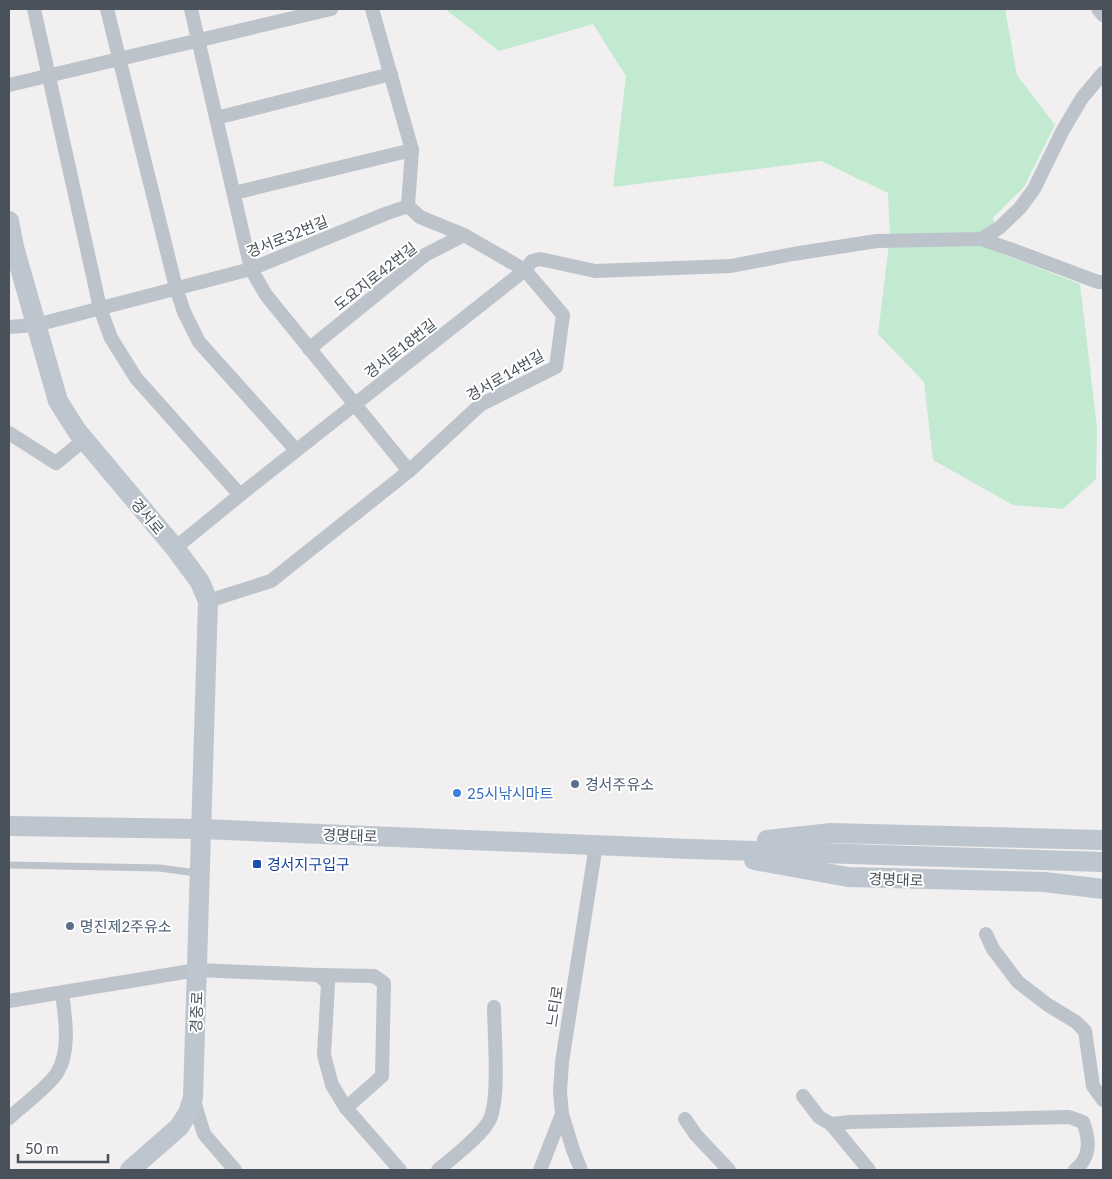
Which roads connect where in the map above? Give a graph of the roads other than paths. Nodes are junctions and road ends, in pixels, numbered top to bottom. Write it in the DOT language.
graph roads {
  1 [pos="34,9"];
  2 [pos="107,9"];
  3 [pos="191,9"];
  4 [pos="331,9"];
  5 [pos="372,9"];
  6 [pos="1098,9"];
  7 [pos="1103,15"];
  8 [pos="199,41"];
  9 [pos="119,60"];
  10 [pos="391,74"];
  11 [pos="1103,74"];
  12 [pos="49,75"];
  13 [pos="9,85"];
  14 [pos="216,118"];
  15 [pos="412,150"];
  16 [pos="234,194"];
  17 [pos="408,206"];
  18 [pos="9,221"];
  19 [pos="464,235"];
  20 [pos="981,239"];
  21 [pos="12,247"];
  22 [pos="251,269"];
  23 [pos="525,270"];
  24 [pos="1103,282"];
  25 [pos="176,288"];
  26 [pos="100,308"];
  27 [pos="36,325"];
  28 [pos="9,327"];
  29 [pos="309,349"];
  30 [pos="354,404"];
  31 [pos="9,433"];
  32 [pos="84,440"];
  33 [pos="296,450"];
  34 [pos="409,471"];
  35 [pos="240,495"];
  36 [pos="175,548"];
  37 [pos="208,601"];
  38 [pos="9,826"];
  39 [pos="201,829"];
  40 [pos="1103,840"];
  41 [pos="596,845"];
  42 [pos="690,849"];
  43 [pos="1103,862"];
  44 [pos="9,865"];
  45 [pos="200,873"];
  46 [pos="1103,889"];
  47 [pos="986,934"];
  48 [pos="197,970"];
  49 [pos="318,975"];
  50 [pos="62,993"];
  51 [pos="9,1002"];
  52 [pos="494,1008"];
  53 [pos="804,1096"];
  54 [pos="193,1098"];
  55 [pos="1103,1100"];
  56 [pos="346,1108"];
  57 [pos="562,1114"];
  58 [pos="9,1118"];
  59 [pos="685,1119"];
  60 [pos="831,1124"];
  61 [pos="130,1170"];
  62 [pos="235,1170"];
  63 [pos="400,1170"];
  64 [pos="438,1170"];
  65 [pos="540,1170"];
  66 [pos="581,1170"];
  67 [pos="729,1170"];
  68 [pos="869,1170"];
  69 [pos="1075,1170"];
  1 -- 12 [label="street"];
  2 -- 9 [label="street"];
  3 -- 8 [label="street"];
  4 -- 8 [label="street"];
  5 -- 10 [label="street"];
  6 -- 7 [label="street"];
  8 -- 9 [label="street"];
  8 -- 14 [label="street"];
  9 -- 12 [label="street"];
  9 -- 25 [label="street"];
  10 -- 14 [label="street"];
  10 -- 15 [label="street"];
  11 -- 20 [label="street"];
  12 -- 13 [label="street"];
  12 -- 26 [label="street"];
  14 -- 16 [label="street"];
  15 -- 16 [label="street"];
  15 -- 17 [label="street"];
  16 -- 22 [label="street"];
  17 -- 19 [label="street, 경서로14번길"];
  17 -- 22 [label="street, 경서로32번길"];
  18 -- 21 [label="main road, 경서로"];
  19 -- 23 [label="street, 경서로14번길"];
  19 -- 29 [label="street, 도요지로42번길"];
  20 -- 23 [label="street, 경서로18번길"];
  20 -- 24 [label="street"];
  21 -- 27 [label="main road, 경서로"];
  22 -- 25 [label="street, 경서로32번길"];
  22 -- 29 [label="street"];
  23 -- 30 [label="street, 경서로18번길"];
  23 -- 34 [label="street, 경서로14번길"];
  25 -- 26 [label="street, 경서로32번길"];
  25 -- 33 [label="street"];
  26 -- 27 [label="street, 경서로32번길"];
  26 -- 35 [label="street"];
  27 -- 28 [label="street, 경서로32번길"];
  27 -- 32 [label="main road, 경서로"];
  29 -- 30 [label="street"];
  30 -- 33 [label="street, 경서로18번길"];
  30 -- 34 [label="street"];
  31 -- 32 [label="street"];
  32 -- 36 [label="main road, 경서로"];
  33 -- 35 [label="street, 경서로18번길"];
  34 -- 37 [label="street, 경서로14번길"];
  35 -- 36 [label="street, 경서로18번길"];
  36 -- 37 [label="main road, 경서로"];
  37 -- 39 [label="main road, 경서로"];
  38 -- 39 [label="main road, 경명대로"];
  39 -- 41 [label="main road, 경명대로"];
  39 -- 45 [label="main road, 경중로"];
  40 -- 42 [label="main road, 경명대로"];
  41 -- 42 [label="main road, 경명대로"];
  41 -- 57 [label="street, 느티로"];
  42 -- 43 [label="main road, 경명대로"];
  42 -- 46 [label="main road, 경명대로"];
  44 -- 45 [label="lane"];
  45 -- 48 [label="main road, 경중로"];
  47 -- 55 [label="street"];
  48 -- 49 [label="street"];
  48 -- 50 [label="street"];
  48 -- 54 [label="main road, 경중로"];
  49 -- 56 [label="street"];
  49 -- 56 [label="street"];
  50 -- 51 [label="street"];
  50 -- 58 [label="street"];
  52 -- 64 [label="street"];
  53 -- 60 [label="street"];
  54 -- 61 [label="main road, 경중로"];
  54 -- 62 [label="street"];
  56 -- 63 [label="street"];
  57 -- 65 [label="street, 느티로"];
  57 -- 66 [label="street"];
  59 -- 67 [label="street"];
  60 -- 68 [label="street"];
  60 -- 69 [label="street"];
}
